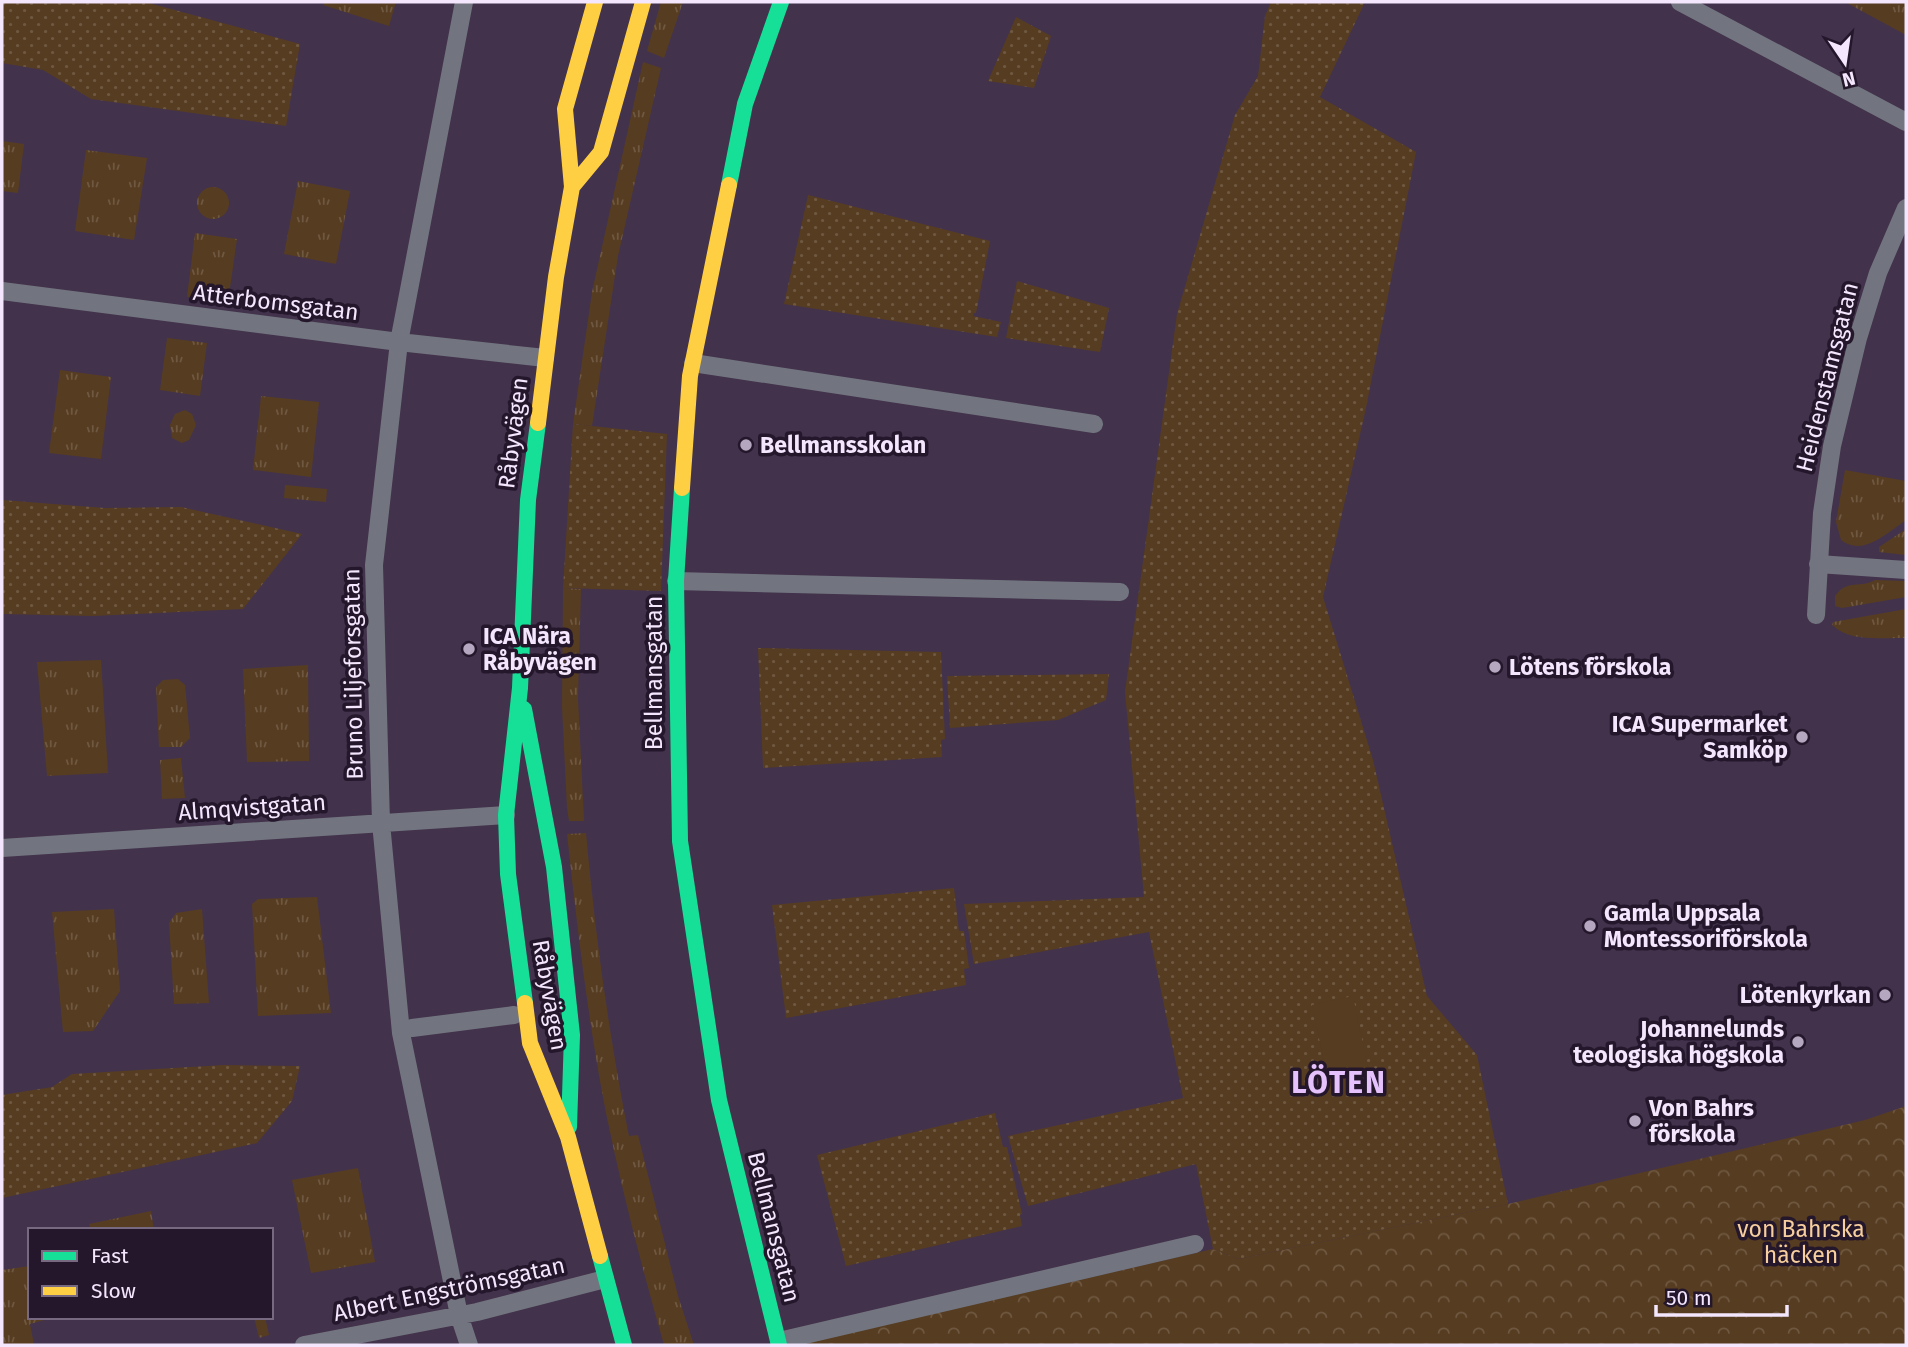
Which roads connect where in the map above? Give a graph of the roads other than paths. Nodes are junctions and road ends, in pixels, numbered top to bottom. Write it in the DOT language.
graph roads {
  1 [pos="464,2"];
  2 [pos="595,2"];
  3 [pos="643,2"];
  4 [pos="781,2"];
  5 [pos="1680,2"];
  6 [pos="1906,122"];
  7 [pos="572,187"];
  8 [pos="1906,208"];
  9 [pos="2,291"];
  10 [pos="399,342"];
  11 [pos="545,358"];
  12 [pos="693,363"];
  13 [pos="1094,424"];
  14 [pos="1818,564"];
  15 [pos="1906,570"];
  16 [pos="676,581"];
  17 [pos="1119,592"];
  18 [pos="1816,615"];
  19 [pos="520,688"];
  20 [pos="506,815"];
  21 [pos="381,823"];
  22 [pos="2,848"];
  23 [pos="514,1015"];
  24 [pos="412,1028"];
  25 [pos="568,1137"];
  26 [pos="1195,1244"];
  27 [pos="605,1279"];
  28 [pos="459,1315"];
  29 [pos="779,1343"];
  30 [pos="303,1345"];
  31 [pos="469,1345"];
  32 [pos="624,1345"];
  1 -- 10 [label="street, Bruno Liljeforsgatan"];
  2 -- 7 [label="main road, Råbyvägen"];
  3 -- 7 [label="main road"];
  4 -- 12 [label="main road, Bellmansgatan"];
  5 -- 6 [label="street"];
  7 -- 11 [label="main road, Råbyvägen"];
  8 -- 14 [label="street, Heidenstamsgatan"];
  9 -- 10 [label="street, Atterbomsgatan"];
  10 -- 11 [label="street, Atterbomsgatan"];
  10 -- 21 [label="street, Bruno Liljeforsgatan"];
  11 -- 19 [label="main road, Råbyvägen"];
  12 -- 13 [label="street"];
  12 -- 16 [label="main road, Bellmansgatan"];
  14 -- 15 [label="street"];
  14 -- 18 [label="street, Heidenstamsgatan"];
  16 -- 17 [label="street"];
  16 -- 29 [label="main road, Bellmansgatan"];
  19 -- 20 [label="main road, Råbyvägen"];
  19 -- 25 [label="main road, Råbyvägen"];
  20 -- 21 [label="street, Almqvistgatan"];
  20 -- 25 [label="main road, Råbyvägen"];
  21 -- 22 [label="street, Almqvistgatan"];
  21 -- 28 [label="street, Bruno Liljeforsgatan"];
  23 -- 24 [label="street"];
  25 -- 27 [label="main road, Råbyvägen"];
  26 -- 29 [label="street"];
  27 -- 28 [label="street, Albert Engströmsgatan"];
  27 -- 32 [label="main road, Råbyvägen"];
  28 -- 30 [label="street, Albert Engströmsgatan"];
  28 -- 31 [label="street, Bruno Liljeforsgatan"];
}
